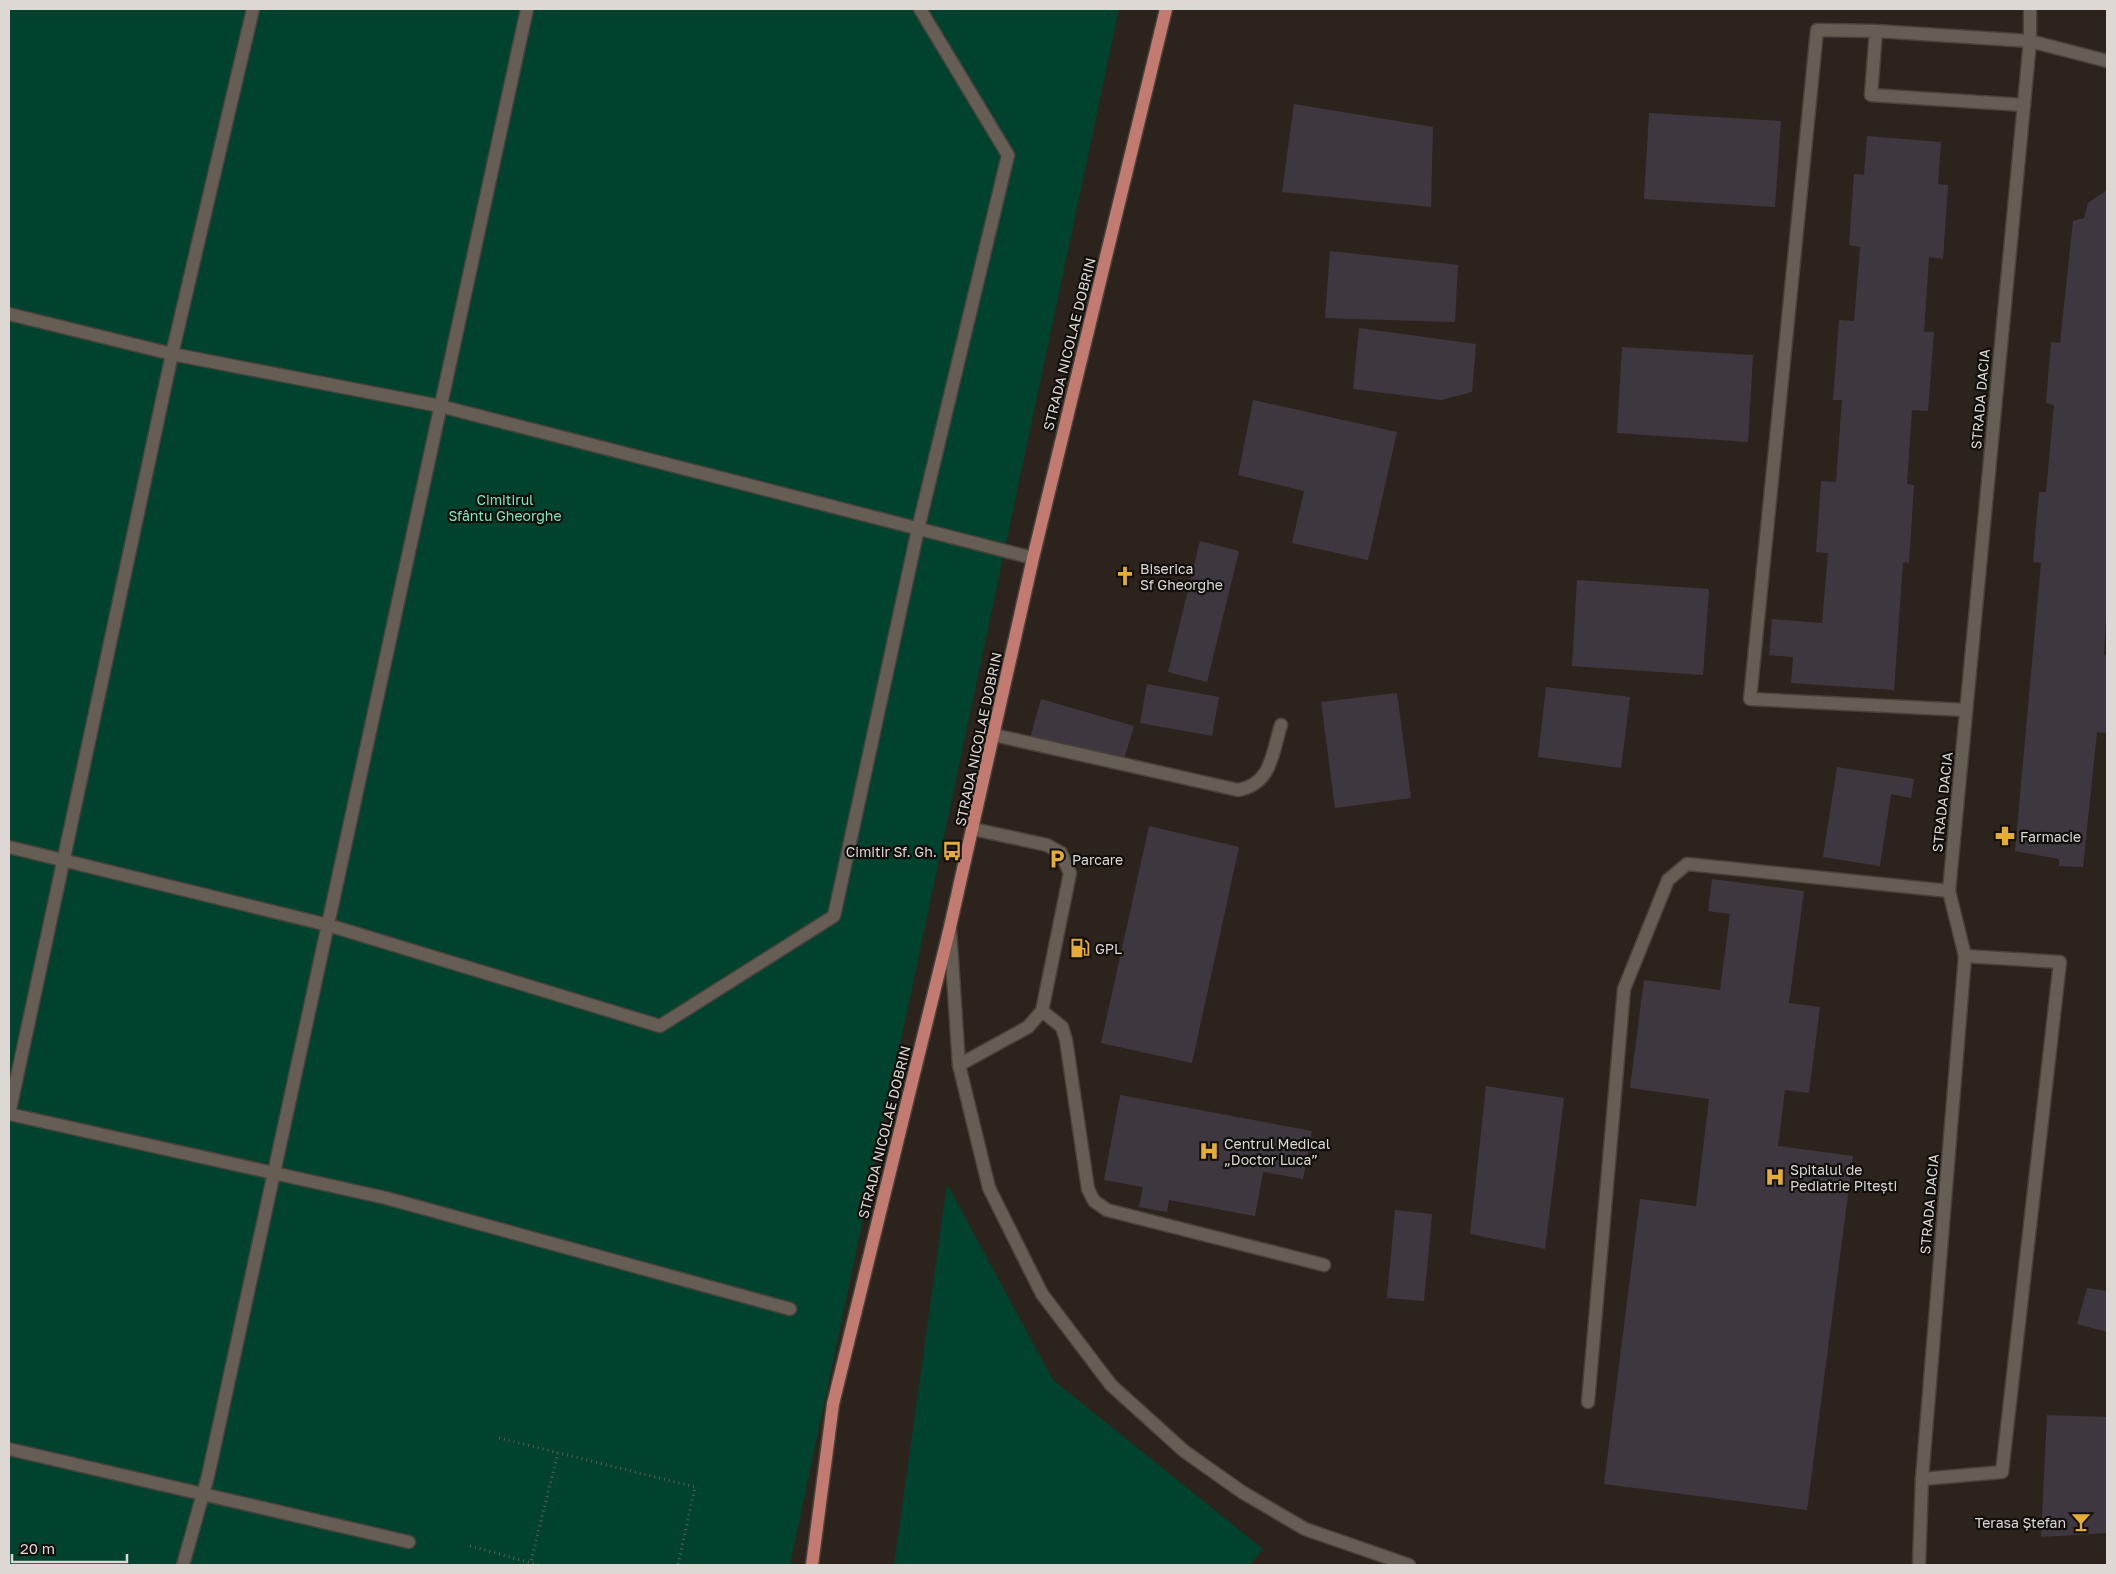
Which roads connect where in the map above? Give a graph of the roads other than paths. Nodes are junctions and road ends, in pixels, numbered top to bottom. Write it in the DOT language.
graph roads {
  1 [pos="253,9"];
  2 [pos="527,9"];
  3 [pos="920,9"];
  4 [pos="1166,9"];
  5 [pos="2030,9"];
  6 [pos="1876,31"];
  7 [pos="2030,42"];
  8 [pos="2107,61"];
  9 [pos="2024,105"];
  10 [pos="9,314"];
  11 [pos="172,354"];
  12 [pos="440,406"];
  13 [pos="918,529"];
  14 [pos="1033,558"];
  15 [pos="1966,710"];
  16 [pos="1281,724"];
  17 [pos="994,735"];
  18 [pos="974,829"];
  19 [pos="9,847"];
  20 [pos="64,859"];
  21 [pos="1948,891"];
  22 [pos="328,925"];
  23 [pos="950,927"];
  24 [pos="1965,956"];
  25 [pos="1042,1011"];
  26 [pos="959,1065"];
  27 [pos="9,1114"];
  28 [pos="274,1173"];
  29 [pos="1324,1265"];
  30 [pos="790,1309"];
  31 [pos="1588,1402"];
  32 [pos="9,1449"];
  33 [pos="1922,1479"];
  34 [pos="203,1495"];
  35 [pos="409,1542"];
  36 [pos="183,1565"];
  37 [pos="812,1565"];
  38 [pos="1409,1565"];
  39 [pos="1919,1565"];
  1 -- 11 [label="street"];
  2 -- 12 [label="street"];
  3 -- 13 [label="street"];
  4 -- 14 [label="main road, STRADA NICOLAE DOBRIN"];
  5 -- 7 [label="street, STRADA DACIA"];
  6 -- 7 [label="street"];
  6 -- 9 [label="street"];
  6 -- 15 [label="street"];
  7 -- 8 [label="street"];
  7 -- 9 [label="street, STRADA DACIA"];
  9 -- 15 [label="street, STRADA DACIA"];
  10 -- 11 [label="street"];
  11 -- 12 [label="street"];
  11 -- 20 [label="street"];
  12 -- 13 [label="street"];
  12 -- 22 [label="street"];
  13 -- 14 [label="street"];
  13 -- 22 [label="street"];
  14 -- 17 [label="main road, STRADA NICOLAE DOBRIN"];
  15 -- 21 [label="street, STRADA DACIA"];
  16 -- 17 [label="street"];
  17 -- 18 [label="main road, STRADA NICOLAE DOBRIN"];
  18 -- 23 [label="main road, STRADA NICOLAE DOBRIN"];
  18 -- 25 [label="street"];
  19 -- 20 [label="street"];
  20 -- 22 [label="street"];
  20 -- 27 [label="street"];
  21 -- 24 [label="street, STRADA DACIA"];
  21 -- 31 [label="street"];
  22 -- 28 [label="street"];
  23 -- 26 [label="street"];
  23 -- 37 [label="main road, STRADA NICOLAE DOBRIN"];
  24 -- 33 [label="street, STRADA DACIA"];
  24 -- 33 [label="street"];
  25 -- 26 [label="street"];
  25 -- 29 [label="street"];
  26 -- 38 [label="street"];
  27 -- 28 [label="street"];
  28 -- 30 [label="street"];
  28 -- 34 [label="street"];
  32 -- 34 [label="street"];
  33 -- 39 [label="street, STRADA DACIA"];
  34 -- 35 [label="street"];
  34 -- 36 [label="street"];
}
